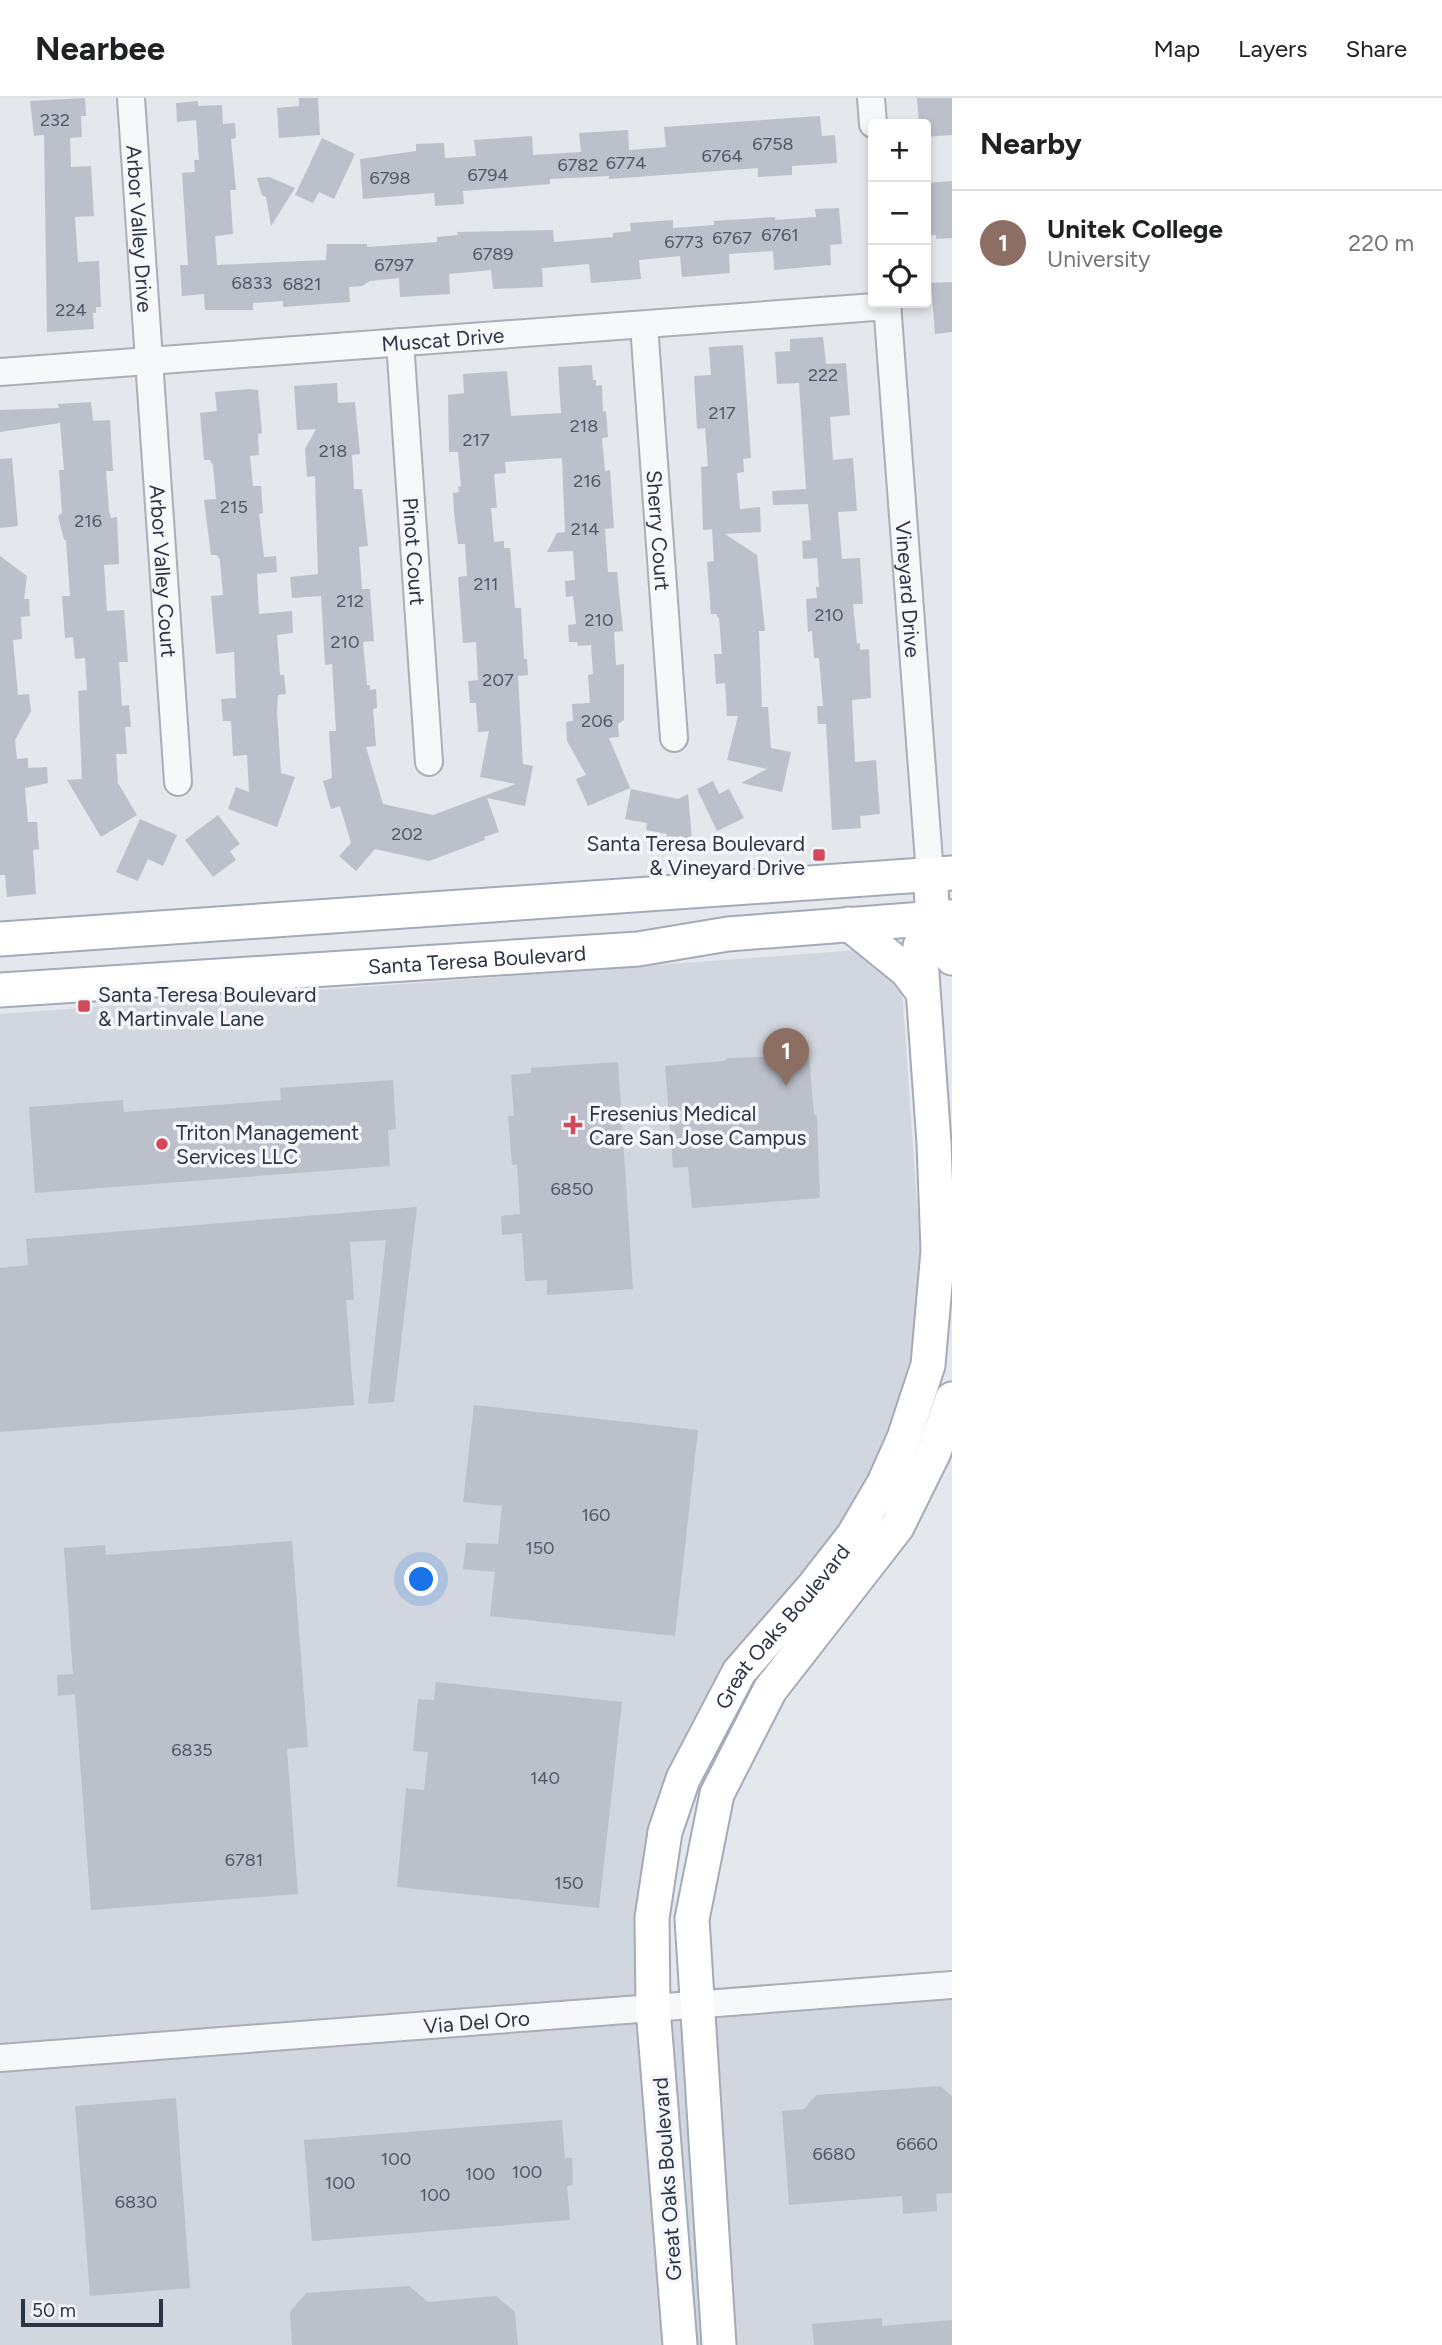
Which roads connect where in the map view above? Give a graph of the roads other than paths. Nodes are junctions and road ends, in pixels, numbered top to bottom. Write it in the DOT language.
graph roads {
  1 [pos="131,98"];
  2 [pos="871,98"];
  3 [pos="873,119"];
  4 [pos="868,306"];
  5 [pos="888,308"];
  6 [pos="644,325"];
  7 [pos="400,342"];
  8 [pos="150,360"];
  9 [pos="0,372"];
  10 [pos="674,738"];
  11 [pos="429,762"];
  12 [pos="178,782"];
  13 [pos="941,874"];
  14 [pos="943,917"];
  15 [pos="849,924"];
  16 [pos="0,939"];
  17 [pos="952,958"];
  18 [pos="0,990"];
  19 [pos="922,991"];
  20 [pos="952,1399"];
  21 [pos="952,1985"];
  22 [pos="696,2004"];
  23 [pos="653,2008"];
  24 [pos="0,2058"];
  25 [pos="680,2345"];
  26 [pos="719,2345"];
  1 -- 8 [label="street, Arbor Valley Drive"];
  2 -- 3 [label="street"];
  4 -- 6 [label="street, Muscat Drive"];
  5 -- 13 [label="street, Vineyard Drive"];
  6 -- 7 [label="street, Muscat Drive"];
  6 -- 10 [label="street, Sherry Court"];
  7 -- 8 [label="street, Muscat Drive"];
  7 -- 11 [label="street, Pinot Court"];
  8 -- 9 [label="street, Muscat Drive"];
  8 -- 12 [label="street, Arbor Valley Court"];
  13 -- 14 [label="main road, Great Oaks Boulevard"];
  13 -- 16 [label="main road"];
  14 -- 15 [label="main road, Santa Teresa Boulevard"];
  14 -- 17 [label="main road, Great Oaks Boulevard"];
  14 -- 19 [label="main road, Great Oaks Boulevard"];
  15 -- 18 [label="main road, Santa Teresa Boulevard"];
  15 -- 19 [label="main road"];
  19 -- 23 [label="main road, Great Oaks Boulevard"];
  20 -- 22 [label="main road, Great Oaks Boulevard"];
  21 -- 22 [label="street, Via Del Oro"];
  22 -- 23 [label="street, Via Del Oro"];
  22 -- 26 [label="main road, Great Oaks Boulevard"];
  23 -- 24 [label="street, Via Del Oro"];
  23 -- 25 [label="main road, Great Oaks Boulevard"];
}
